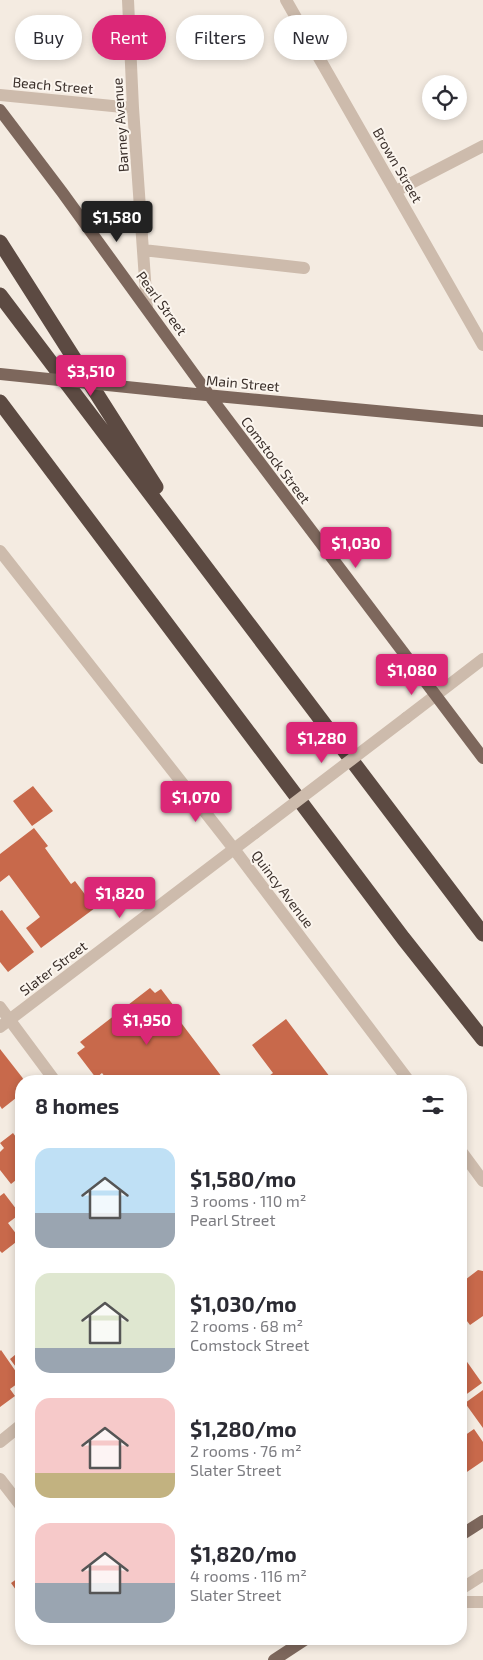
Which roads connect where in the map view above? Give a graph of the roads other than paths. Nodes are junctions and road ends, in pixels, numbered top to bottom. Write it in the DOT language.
graph roads {
  1 [pos="128,0"];
  2 [pos="286,0"];
  3 [pos="0,95"];
  4 [pos="133,108"];
  5 [pos="0,110"];
  6 [pos="483,146"];
  7 [pos="396,191"];
  8 [pos="0,242"];
  9 [pos="143,250"];
  10 [pos="304,268"];
  11 [pos="0,295"];
  12 [pos="147,308"];
  13 [pos="483,345"];
  14 [pos="0,374"];
  15 [pos="209,395"];
  16 [pos="0,402"];
  17 [pos="483,421"];
  18 [pos="0,551"];
  19 [pos="216,581"];
  20 [pos="483,659"];
  21 [pos="435,696"];
  22 [pos="483,758"];
  23 [pos="234,849"];
  24 [pos="483,934"];
  25 [pos="0,1008"];
  26 [pos="5,1023"];
  27 [pos="483,1039"];
  28 [pos="50,1075"];
  29 [pos="404,1075"];
  30 [pos="467,1159"];
  31 [pos="483,1180"];
  32 [pos="15,1430"];
  33 [pos="0,1442"];
  34 [pos="0,1479"];
  35 [pos="15,1498"];
  36 [pos="482,1525"];
  37 [pos="467,1532"];
  38 [pos="483,1575"];
  39 [pos="467,1585"];
  40 [pos="467,1602"];
  41 [pos="483,1602"];
  42 [pos="297,1645"];
  43 [pos="274,1660"];
  1 -- 4 [label="street, Barney Avenue"];
  2 -- 7 [label="street, Brown Street"];
  3 -- 4 [label="street, Beach Street"];
  4 -- 9 [label="street, Barney Avenue"];
  5 -- 12 [label="main road, Pearl Street"];
  6 -- 7 [label="street"];
  7 -- 13 [label="street, Brown Street"];
  8 -- 19 [label="highway"];
  9 -- 10 [label="street"];
  9 -- 12 [label="street, Barney Avenue"];
  11 -- 19 [label="highway"];
  12 -- 15 [label="main road, Pearl Street"];
  14 -- 15 [label="main road, Main Street, bridge"];
  15 -- 17 [label="main road, Main Street"];
  15 -- 21 [label="main road, Comstock Street"];
  16 -- 27 [label="highway"];
  18 -- 23 [label="street, Quincy Avenue"];
  19 -- 24 [label="highway"];
  20 -- 21 [label="street, Slater Street"];
  21 -- 22 [label="main road, Comstock Street"];
  21 -- 23 [label="street, Slater Street, bridge"];
  23 -- 26 [label="street, Slater Street"];
  23 -- 29 [label="street, Quincy Avenue"];
  25 -- 26 [label="street"];
  26 -- 28 [label="street"];
  30 -- 31 [label="street"];
  32 -- 33 [label="street"];
  34 -- 35 [label="street"];
  36 -- 37 [label="main road"];
  38 -- 39 [label="street"];
  40 -- 41 [label="street"];
  42 -- 43 [label="main road"];
}
